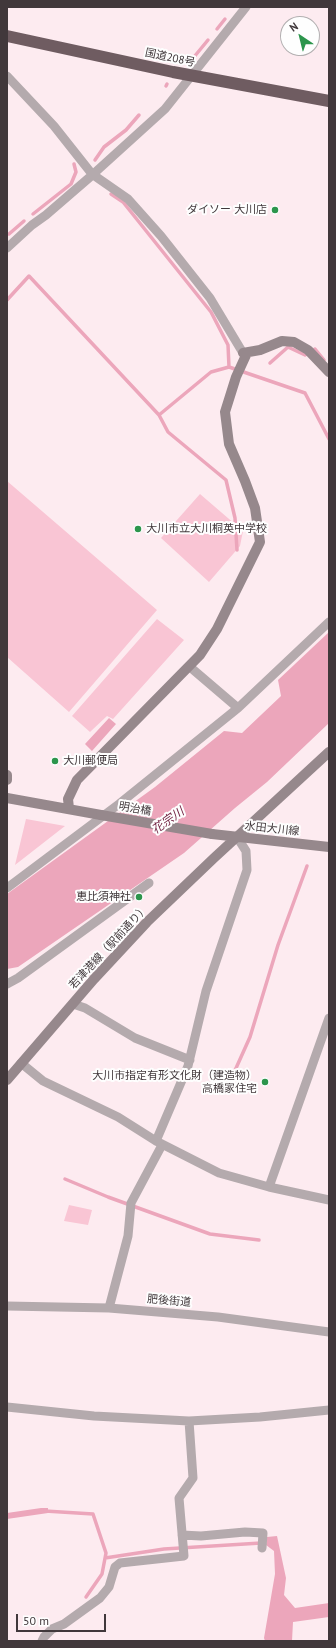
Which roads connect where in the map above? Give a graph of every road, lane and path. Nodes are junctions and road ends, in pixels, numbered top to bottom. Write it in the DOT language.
graph roads {
  1 [pos="246,7"];
  2 [pos="7,36"];
  3 [pos="190,75"];
  4 [pos="7,76"];
  5 [pos="329,101"];
  6 [pos="92,174"];
  7 [pos="7,248"];
  8 [pos="245,353"];
  9 [pos="329,372"];
  10 [pos="329,622"];
  11 [pos="190,668"];
  12 [pos="238,708"];
  13 [pos="329,752"];
  14 [pos="7,775"];
  15 [pos="7,780"];
  16 [pos="7,798"];
  17 [pos="68,808"];
  18 [pos="212,834"];
  19 [pos="237,837"];
  20 [pos="329,847"];
  21 [pos="149,883"];
  22 [pos="7,888"];
  23 [pos="7,984"];
  24 [pos="73,1004"];
  25 [pos="329,1018"];
  26 [pos="190,1060"];
  27 [pos="21,1063"];
  28 [pos="7,1080"];
  29 [pos="159,1143"];
  30 [pos="269,1187"];
  31 [pos="329,1200"];
  32 [pos="7,1306"];
  33 [pos="109,1308"];
  34 [pos="329,1332"];
  35 [pos="7,1407"];
  36 [pos="329,1410"];
  37 [pos="189,1421"];
  38 [pos="182,1538"];
  39 [pos="262,1544"];
  40 [pos="42,1641"];
  1 -- 3 [label="street"];
  2 -- 3 [label="highway, 国道208号"];
  3 -- 5 [label="highway, 国道208号"];
  3 -- 6 [label="street"];
  4 -- 6 [label="street"];
  6 -- 7 [label="street"];
  6 -- 8 [label="street"];
  8 -- 9 [label="main road"];
  8 -- 11 [label="main road"];
  10 -- 12 [label="street"];
  11 -- 12 [label="street"];
  11 -- 17 [label="main road"];
  12 -- 22 [label="street"];
  13 -- 19 [label="main road, 若津港線（駅前通り）"];
  14 -- 15 [label="main road"];
  16 -- 17 [label="main road"];
  17 -- 18 [label="main road, 明治橋, bridge"];
  18 -- 19 [label="main road, 水田大川線"];
  19 -- 20 [label="main road, 水田大川線"];
  19 -- 24 [label="main road, 若津港線（駅前通り）"];
  19 -- 26 [label="street"];
  21 -- 23 [label="street"];
  24 -- 26 [label="street"];
  24 -- 27 [label="main road, 若津港線（駅前通り）"];
  25 -- 30 [label="street"];
  26 -- 29 [label="street"];
  27 -- 28 [label="main road, 若津港線（駅前通り）"];
  27 -- 29 [label="street"];
  29 -- 30 [label="street"];
  29 -- 33 [label="street"];
  30 -- 31 [label="street"];
  32 -- 33 [label="street, 肥後街道"];
  33 -- 34 [label="street, 肥後街道"];
  35 -- 37 [label="street"];
  36 -- 37 [label="street"];
  37 -- 38 [label="street"];
  38 -- 39 [label="street"];
  38 -- 40 [label="street"];
}
